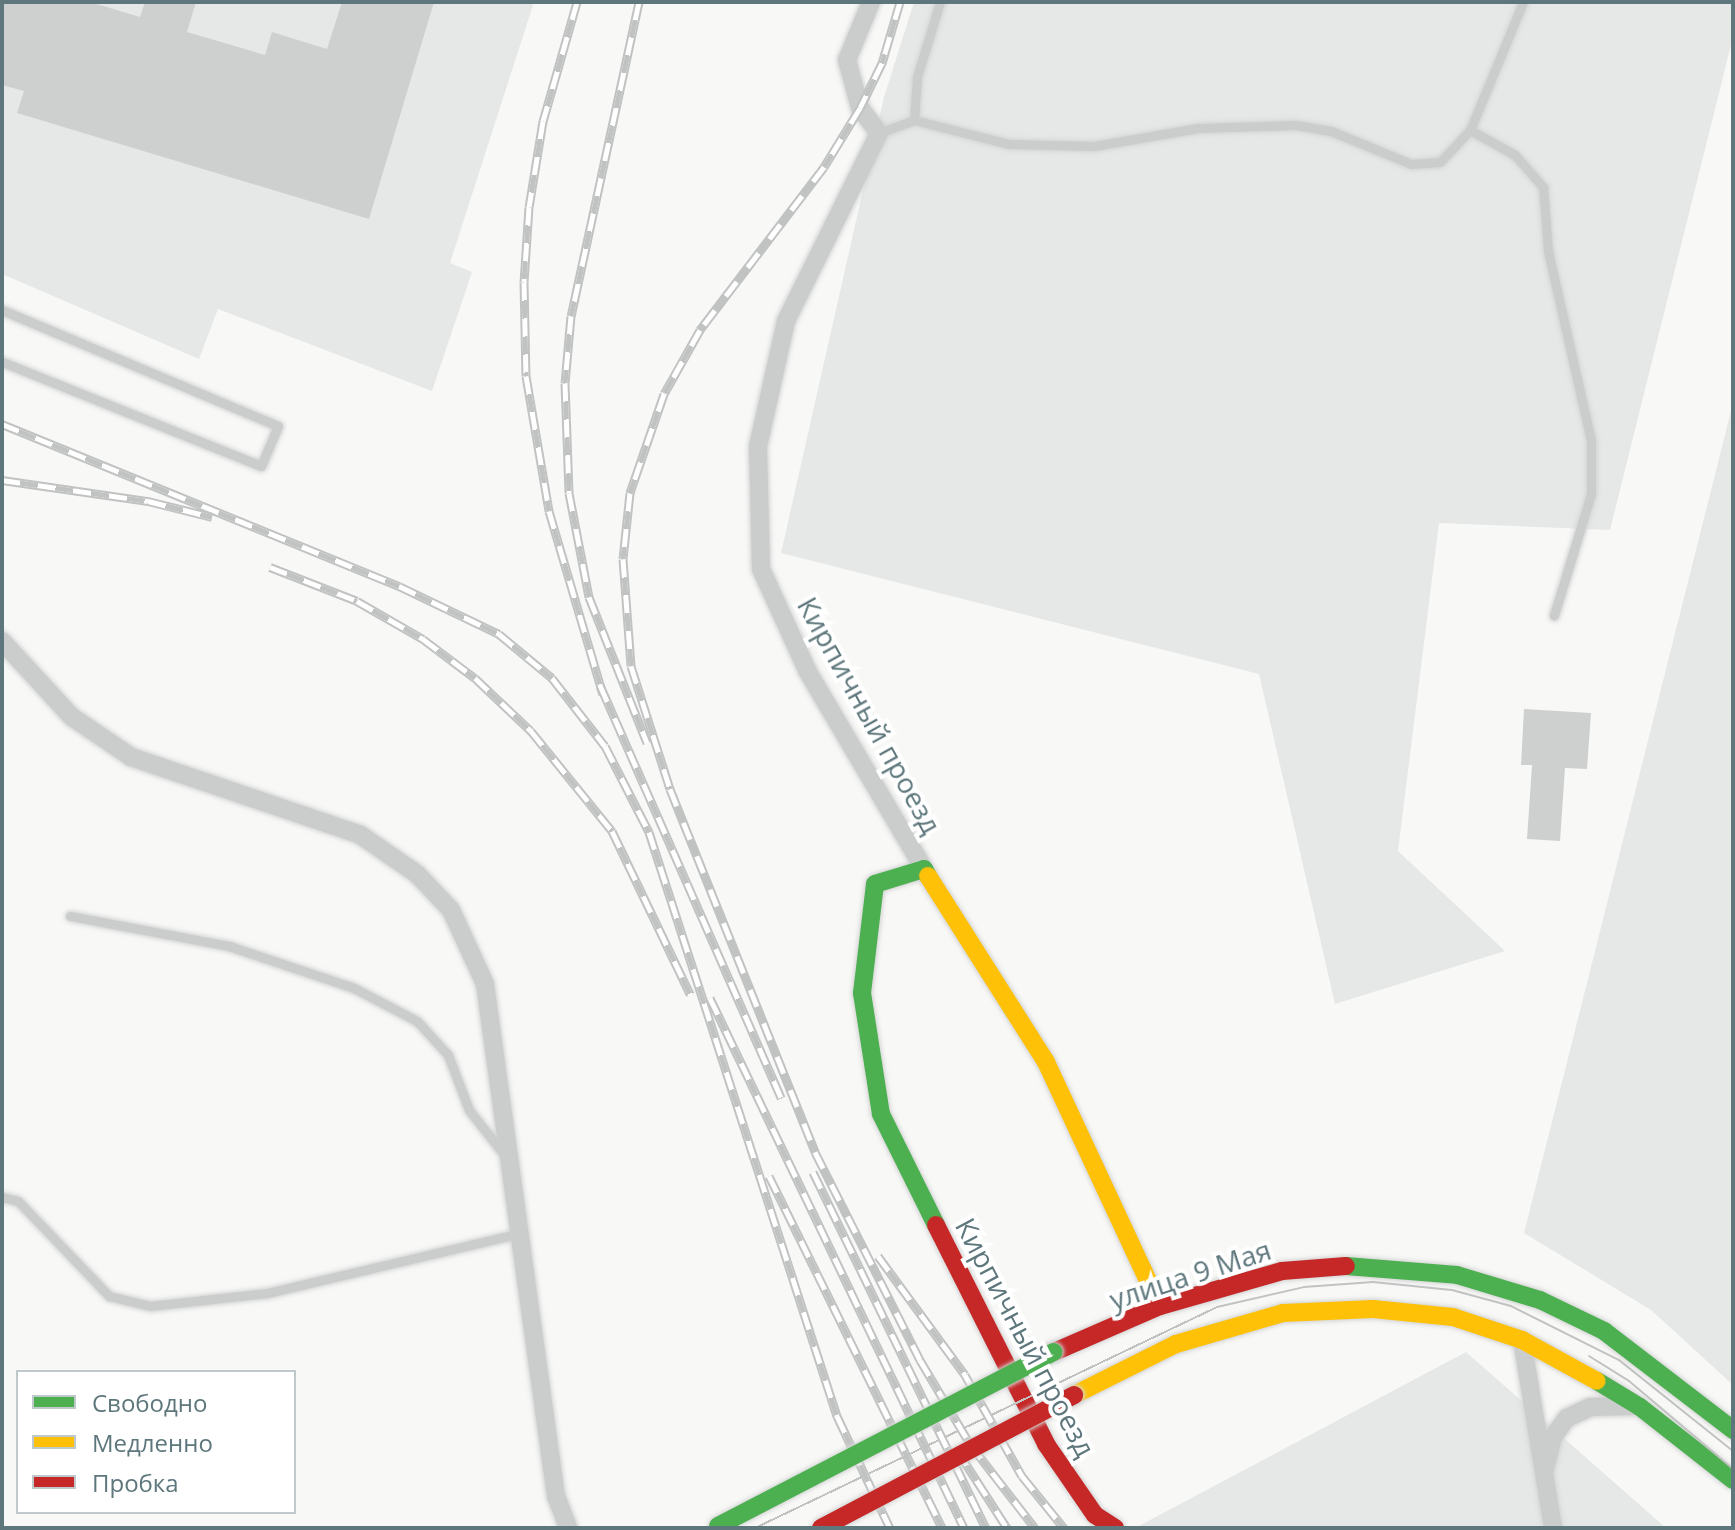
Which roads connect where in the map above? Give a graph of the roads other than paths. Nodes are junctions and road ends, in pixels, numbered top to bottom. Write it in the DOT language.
graph roads {
  1 [pos="871,2"];
  2 [pos="940,2"];
  3 [pos="1523,2"];
  4 [pos="914,120"];
  5 [pos="1470,130"];
  6 [pos="879,133"];
  7 [pos="2,310"];
  8 [pos="2,362"];
  9 [pos="1554,615"];
  10 [pos="2,641"];
  11 [pos="924,869"];
  12 [pos="70,916"];
  13 [pos="510,1163"];
  14 [pos="2,1197"];
  15 [pos="520,1233"];
  16 [pos="1160,1306"];
  17 [pos="1522,1340"];
  18 [pos="1640,1407"];
  19 [pos="1733,1430"];
  20 [pos="1543,1476"];
  21 [pos="1733,1480"];
  22 [pos="715,1527"];
  23 [pos="568,1528"];
  24 [pos="821,1528"];
  25 [pos="1115,1528"];
  26 [pos="1553,1528"];
  1 -- 6 [label="street"];
  2 -- 4 [label="lane"];
  3 -- 5 [label="lane"];
  4 -- 5 [label="lane"];
  4 -- 6 [label="lane"];
  5 -- 9 [label="lane"];
  6 -- 11 [label="street, Кирпичный проезд"];
  7 -- 8 [label="lane"];
  10 -- 13 [label="street"];
  11 -- 16 [label="main road, Кирпичный проезд"];
  11 -- 25 [label="main road, Кирпичный проезд"];
  12 -- 13 [label="lane"];
  13 -- 15 [label="street"];
  14 -- 15 [label="lane"];
  15 -- 23 [label="street"];
  16 -- 19 [label="main road, улица 9 Мая"];
  16 -- 22 [label="main road, улица 9 Мая, bridge"];
  17 -- 18 [label="main road"];
  17 -- 20 [label="street"];
  17 -- 24 [label="main road, bridge"];
  18 -- 20 [label="street"];
  18 -- 21 [label="main road"];
  20 -- 26 [label="street"];
}
